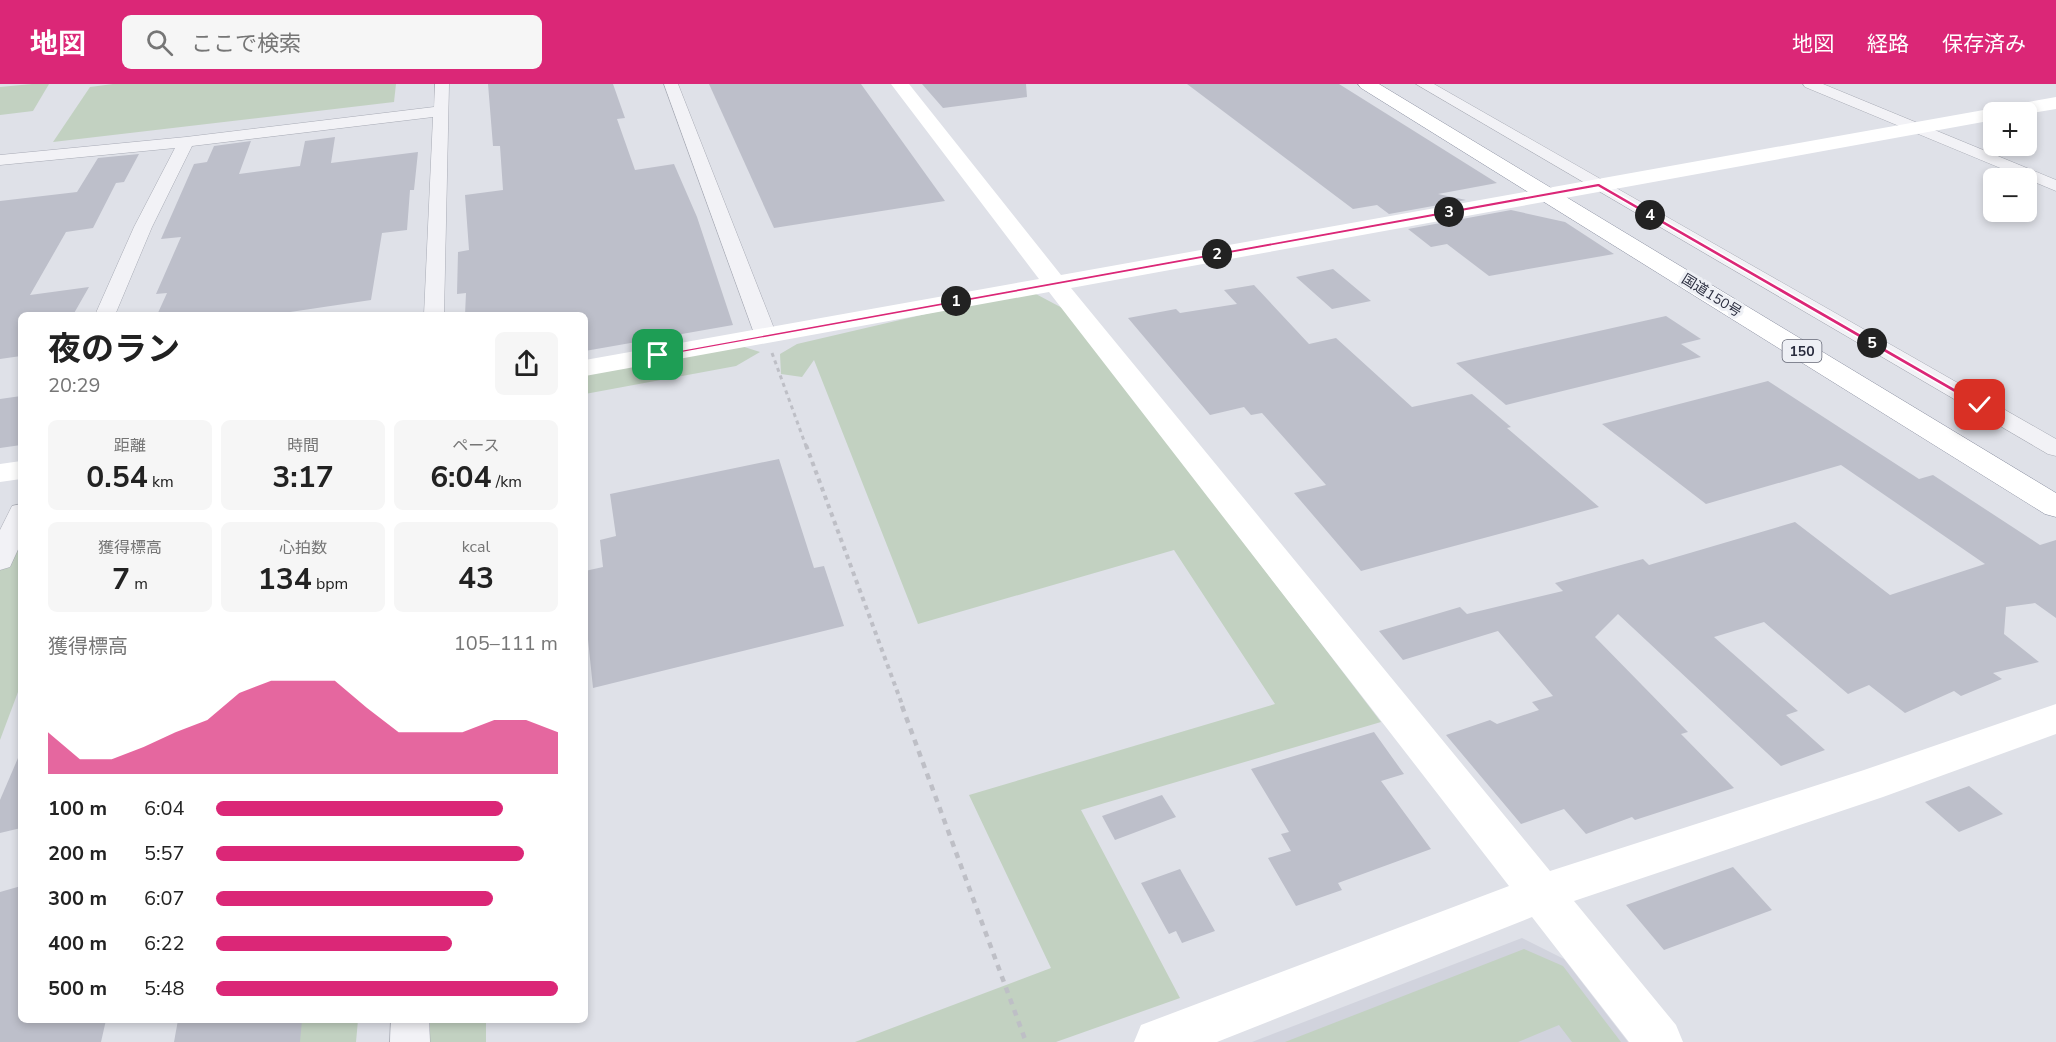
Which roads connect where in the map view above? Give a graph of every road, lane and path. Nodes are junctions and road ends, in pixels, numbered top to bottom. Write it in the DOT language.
graph roads {
  1 [pos="442,84"];
  2 [pos="671,84"];
  3 [pos="900,84"];
  4 [pos="1367,84"];
  5 [pos="1423,84"];
  6 [pos="1810,84"];
  7 [pos="2056,103"];
  8 [pos="2037,106"];
  9 [pos="441,111"];
  10 [pos="1983,116"];
  11 [pos="1916,128"];
  12 [pos="186,142"];
  13 [pos="0,160"];
  14 [pos="1599,185"];
  15 [pos="2056,186"];
  16 [pos="1549,195"];
  17 [pos="1055,283"];
  18 [pos="106,312"];
  19 [pos="434,312"];
  20 [pos="766,336"];
  21 [pos="588,367"];
  22 [pos="2056,449"];
  23 [pos="18,470"];
  24 [pos="0,473"];
  25 [pos="2056,507"];
  26 [pos="18,519"];
  27 [pos="0,561"];
  28 [pos="2056,719"];
  29 [pos="1542,893"];
  30 [pos="410,1023"];
  31 [pos="410,1042"];
  32 [pos="1026,1042"];
  33 [pos="1158,1042"];
  34 [pos="1659,1042"];
  1 -- 9 [label="street"];
  2 -- 20 [label="street"];
  3 -- 17 [label="main road"];
  4 -- 16 [label="main road, 国道150号 / 150"];
  5 -- 14 [label="street"];
  6 -- 11 [label="street"];
  7 -- 8 [label="main road"];
  9 -- 12 [label="street"];
  9 -- 19 [label="street"];
  10 -- 11 [label="main road"];
  11 -- 14 [label="main road"];
  11 -- 15 [label="street"];
  12 -- 13 [label="street"];
  12 -- 18 [label="street"];
  14 -- 16 [label="main road"];
  14 -- 22 [label="street"];
  16 -- 17 [label="main road"];
  16 -- 25 [label="main road, 国道150号 / 150"];
  17 -- 20 [label="main road"];
  17 -- 29 [label="main road"];
  20 -- 21 [label="main road"];
  20 -- 32 [label="path"];
  23 -- 24 [label="main road"];
  26 -- 27 [label="street"];
  28 -- 29 [label="main road"];
  29 -- 33 [label="main road"];
  29 -- 34 [label="main road"];
  30 -- 31 [label="street"];
}
